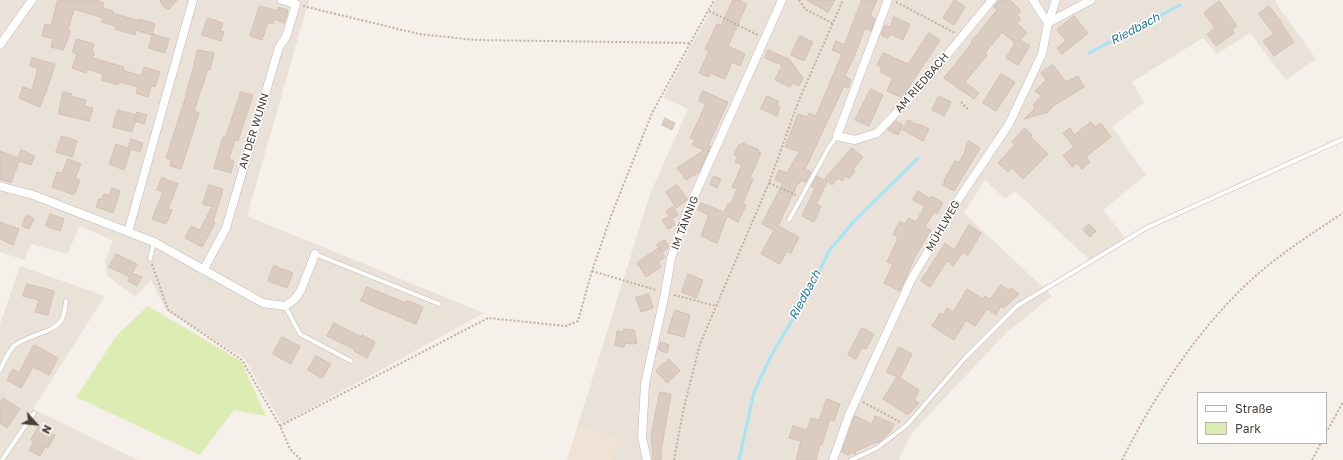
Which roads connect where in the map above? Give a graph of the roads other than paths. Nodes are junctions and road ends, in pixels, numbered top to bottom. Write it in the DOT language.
graph roads {
  1 [pos="32,0"];
  2 [pos="193,0"];
  3 [pos="282,0"];
  4 [pos="782,0"];
  5 [pos="888,0"];
  6 [pos="992,0"];
  7 [pos="1034,0"];
  8 [pos="1056,0"];
  9 [pos="1091,0"];
  10 [pos="1048,23"];
  11 [pos="0,45"];
  12 [pos="837,136"];
  13 [pos="1343,139"];
  14 [pos="0,186"];
  15 [pos="788,220"];
  16 [pos="128,232"];
  17 [pos="154,242"];
  18 [pos="315,254"];
  19 [pos="150,259"];
  20 [pos="204,269"];
  21 [pos="66,301"];
  22 [pos="439,304"];
  23 [pos="285,306"];
  24 [pos="351,361"];
  25 [pos="0,370"];
  26 [pos="34,413"];
  27 [pos="2,460"];
  28 [pos="647,460"];
  29 [pos="833,460"];
  30 [pos="851,460"];
  1 -- 11 [label="street"];
  2 -- 16 [label="street"];
  3 -- 20 [label="street, AN DER WUNN"];
  4 -- 28 [label="street, IM TÄNNIG"];
  5 -- 12 [label="street"];
  6 -- 12 [label="street, AM RIEDBACH"];
  7 -- 10 [label="street"];
  8 -- 10 [label="street, MÜHLWEG"];
  9 -- 10 [label="street"];
  10 -- 29 [label="street, MÜHLWEG"];
  12 -- 15 [label="lane"];
  13 -- 30 [label="lane"];
  14 -- 16 [label="street"];
  16 -- 17 [label="street"];
  17 -- 19 [label="lane"];
  17 -- 20 [label="street"];
  18 -- 22 [label="lane"];
  18 -- 23 [label="street"];
  20 -- 23 [label="street"];
  21 -- 25 [label="lane"];
  23 -- 24 [label="lane"];
  26 -- 27 [label="lane"];
}
